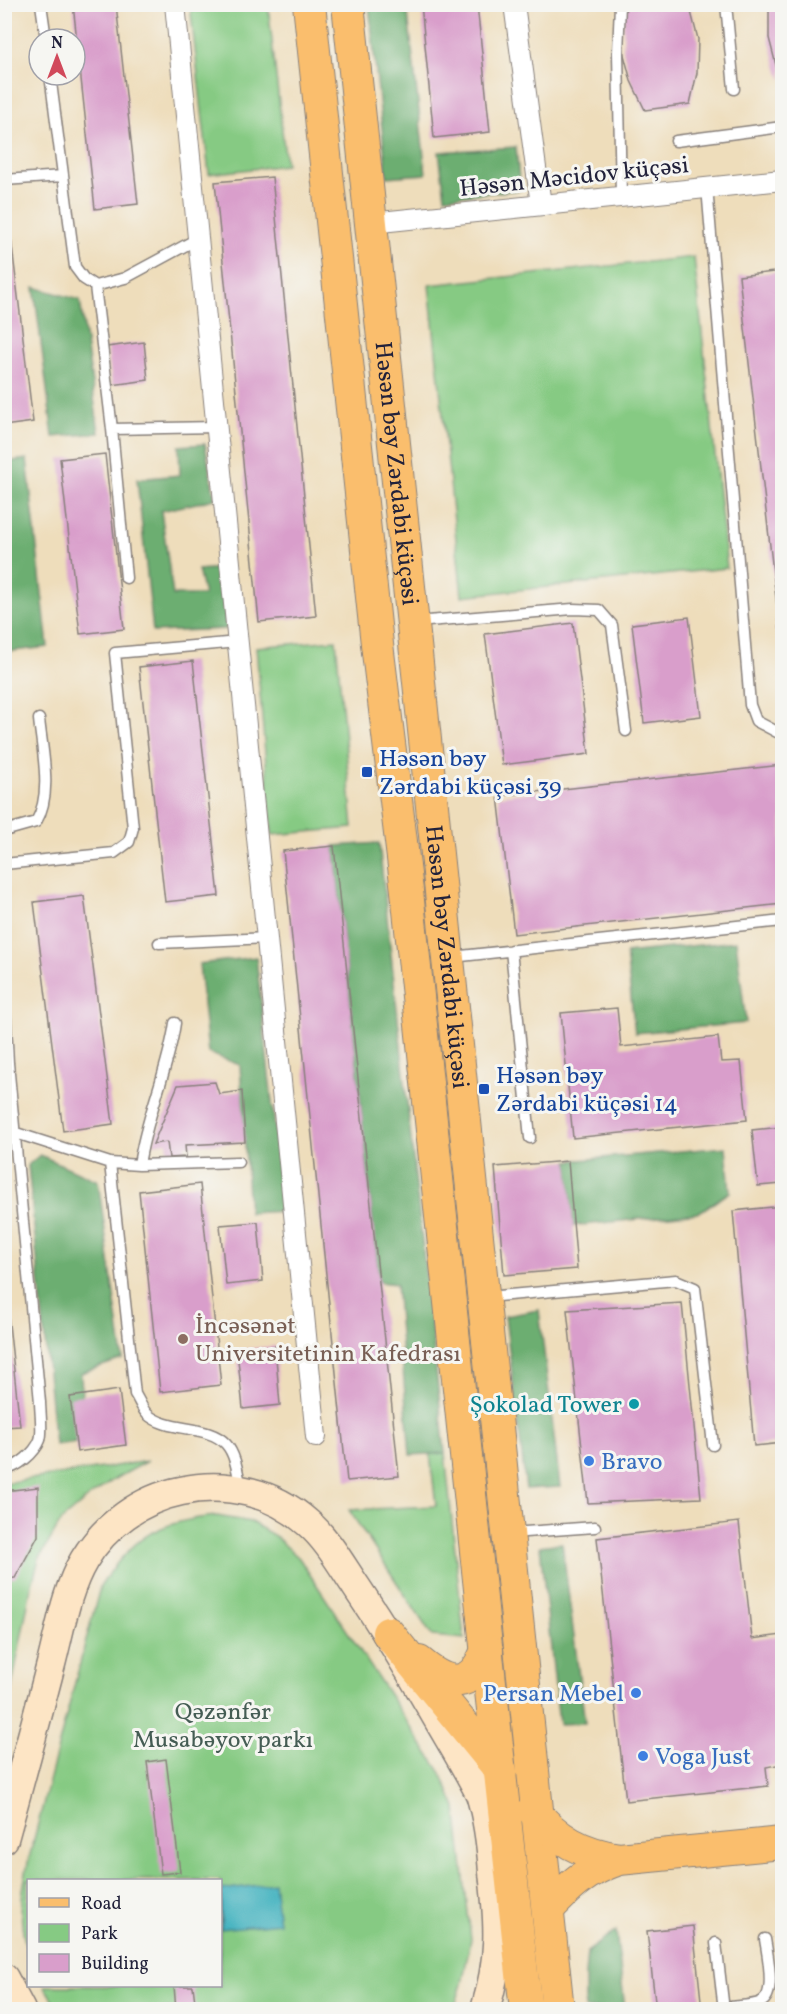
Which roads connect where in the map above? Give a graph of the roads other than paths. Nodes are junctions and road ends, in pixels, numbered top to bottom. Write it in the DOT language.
graph roads {
  1 [pos="41,4"];
  2 [pos="175,4"];
  3 [pos="309,4"];
  4 [pos="348,4"];
  5 [pos="514,4"];
  6 [pos="620,4"];
  7 [pos="726,4"];
  8 [pos="44,27"];
  9 [pos="52,87"];
  10 [pos="734,89"];
  11 [pos="783,127"];
  12 [pos="676,141"];
  13 [pos="63,176"];
  14 [pos="4,180"];
  15 [pos="783,180"];
  16 [pos="707,188"];
  17 [pos="621,196"];
  18 [pos="541,205"];
  19 [pos="371,223"];
  20 [pos="199,238"];
  21 [pos="95,286"];
  22 [pos="217,427"];
  23 [pos="112,429"];
  24 [pos="126,578"];
  25 [pos="412,623"];
  26 [pos="238,642"];
  27 [pos="39,719"];
  28 [pos="626,731"];
  29 [pos="783,732"];
  30 [pos="4,831"];
  31 [pos="4,864"];
  32 [pos="783,921"];
  33 [pos="266,938"];
  34 [pos="159,943"];
  35 [pos="511,950"];
  36 [pos="447,957"];
  37 [pos="4,984"];
  38 [pos="175,1023"];
  39 [pos="6,1063"];
  40 [pos="16,1133"];
  41 [pos="530,1138"];
  42 [pos="238,1162"];
  43 [pos="110,1163"];
  44 [pos="139,1165"];
  45 [pos="483,1298"];
  46 [pos="316,1437"];
  47 [pos="713,1445"];
  48 [pos="4,1470"];
  49 [pos="241,1489"];
  50 [pos="595,1527"];
  51 [pos="508,1533"];
  52 [pos="388,1633"];
  53 [pos="487,1650"];
  54 [pos="27,1755"];
  55 [pos="500,1770"];
  56 [pos="4,1778"];
  57 [pos="537,1816"];
  58 [pos="4,1839"];
  59 [pos="783,1843"];
  60 [pos="619,1859"];
  61 [pos="548,1909"];
  62 [pos="765,1939"];
  63 [pos="716,1942"];
  64 [pos="520,1959"];
  65 [pos="6,1988"];
  66 [pos="724,2009"];
  67 [pos="21,2010"];
  68 [pos="485,2010"];
  69 [pos="500,2010"];
  70 [pos="526,2010"];
  71 [pos="558,2010"];
  1 -- 8 [label="lane"];
  2 -- 20 [label="street"];
  3 -- 53 [label="main road, Həsən bəy Zərdabi küçəsi"];
  4 -- 19 [label="main road, Həsən bəy Zərdabi küçəsi"];
  5 -- 18 [label="street"];
  6 -- 17 [label="lane"];
  7 -- 10 [label="lane"];
  9 -- 13 [label="lane"];
  11 -- 12 [label="lane"];
  13 -- 14 [label="lane"];
  13 -- 21 [label="lane"];
  15 -- 16 [label="street, Həsən Məcidov küçəsi"];
  16 -- 17 [label="street, Həsən Məcidov küçəsi"];
  16 -- 29 [label="lane"];
  17 -- 18 [label="street, Həsən Məcidov küçəsi"];
  18 -- 19 [label="street, Həsən Məcidov küçəsi"];
  19 -- 25 [label="main road, Həsən bəy Zərdabi küçəsi"];
  20 -- 21 [label="lane"];
  20 -- 22 [label="street"];
  21 -- 23 [label="lane"];
  22 -- 23 [label="lane"];
  22 -- 26 [label="street"];
  23 -- 24 [label="lane"];
  25 -- 28 [label="lane"];
  25 -- 36 [label="main road, Həsən bəy Zərdabi küçəsi"];
  26 -- 31 [label="lane"];
  26 -- 33 [label="street"];
  27 -- 30 [label="lane"];
  32 -- 35 [label="lane"];
  33 -- 34 [label="lane"];
  33 -- 46 [label="street"];
  35 -- 36 [label="lane"];
  35 -- 41 [label="lane"];
  36 -- 45 [label="main road, Həsən bəy Zərdabi küçəsi"];
  37 -- 39 [label="lane"];
  38 -- 44 [label="lane"];
  39 -- 40 [label="lane"];
  40 -- 43 [label="lane"];
  40 -- 48 [label="lane"];
  42 -- 44 [label="lane"];
  43 -- 44 [label="lane"];
  43 -- 49 [label="lane"];
  45 -- 47 [label="lane"];
  45 -- 51 [label="main road, Həsən bəy Zərdabi küçəsi"];
  49 -- 52 [label="main road"];
  49 -- 54 [label="main road"];
  50 -- 51 [label="lane"];
  51 -- 57 [label="main road, Həsən bəy Zərdabi küçəsi"];
  52 -- 53 [label="main road"];
  52 -- 55 [label="main road"];
  52 -- 68 [label="main road"];
  53 -- 55 [label="main road, Həsən bəy Zərdabi küçəsi"];
  54 -- 56 [label="main road"];
  54 -- 58 [label="main road"];
  55 -- 57 [label="main road"];
  55 -- 64 [label="main road, Həsən bəy Zərdabi küçəsi"];
  57 -- 60 [label="main road"];
  57 -- 61 [label="main road, Həsən bəy Zərdabi küçəsi"];
  59 -- 60 [label="main road"];
  60 -- 61 [label="main road"];
  61 -- 64 [label="main road"];
  61 -- 71 [label="main road, Həsən bəy Zərdabi küçəsi"];
  62 -- 66 [label="lane"];
  63 -- 66 [label="lane"];
  64 -- 69 [label="main road"];
  64 -- 70 [label="main road, Həsən bəy Zərdabi küçəsi"];
  65 -- 67 [label="main road"];
}
